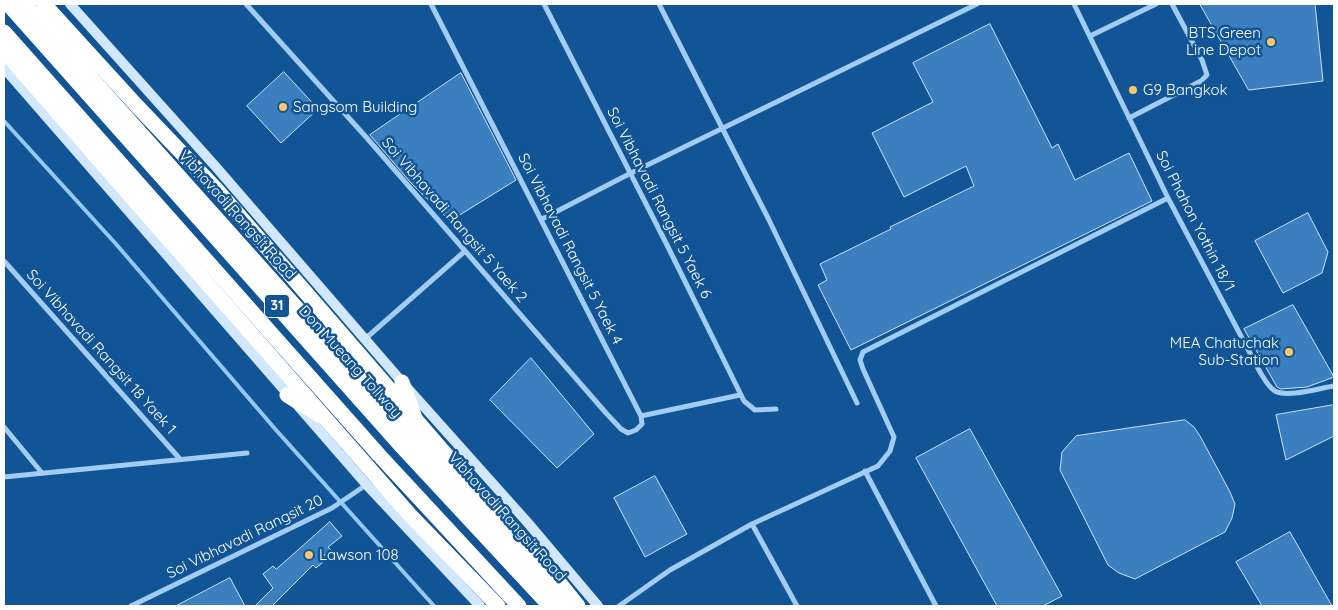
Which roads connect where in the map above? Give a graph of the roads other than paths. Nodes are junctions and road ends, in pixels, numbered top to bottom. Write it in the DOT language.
graph roads {
  1 [pos="8,4"];
  2 [pos="25,4"];
  3 [pos="44,4"];
  4 [pos="70,4"];
  5 [pos="246,4"];
  6 [pos="431,4"];
  7 [pos="544,4"];
  8 [pos="659,4"];
  9 [pos="977,4"];
  10 [pos="1074,4"];
  11 [pos="1156,4"];
  12 [pos="1172,4"];
  13 [pos="4,32"];
  14 [pos="4,36"];
  15 [pos="1090,36"];
  16 [pos="4,51"];
  17 [pos="4,68"];
  18 [pos="1129,118"];
  19 [pos="723,129"];
  20 [pos="630,173"];
  21 [pos="1168,198"];
  22 [pos="542,219"];
  23 [pos="465,251"];
  24 [pos="4,261"];
  25 [pos="365,338"];
  26 [pos="402,382"];
  27 [pos="1334,386"];
  28 [pos="287,395"];
  29 [pos="740,395"];
  30 [pos="857,403"];
  31 [pos="776,409"];
  32 [pos="642,416"];
  33 [pos="4,427"];
  34 [pos="358,440"];
  35 [pos="247,453"];
  36 [pos="431,458"];
  37 [pos="180,459"];
  38 [pos="865,471"];
  39 [pos="42,473"];
  40 [pos="4,477"];
  41 [pos="366,484"];
  42 [pos="752,524"];
  43 [pos="132,606"];
  44 [pos="480,606"];
  45 [pos="498,606"];
  46 [pos="515,606"];
  47 [pos="520,606"];
  48 [pos="550,606"];
  49 [pos="563,606"];
  50 [pos="578,606"];
  51 [pos="598,606"];
  52 [pos="620,606"];
  53 [pos="797,606"];
  54 [pos="936,606"];
  1 -- 48 [label="highway, Don Mueang Tollway / 31"];
  2 -- 36 [label="highway, Vibhavadi Rangsit Road / 31"];
  3 -- 50 [label="highway, bridge"];
  4 -- 25 [label="main road, Vibhavadi Rangsit Road"];
  5 -- 23 [label="street, Soi Vibhavadi Rangsit 5 Yaek 2"];
  6 -- 22 [label="street, Soi Vibhavadi Rangsit 5 Yaek 4"];
  7 -- 20 [label="street, Soi Vibhavadi Rangsit 5 Yaek 6"];
  8 -- 19 [label="street"];
  9 -- 19 [label="street"];
  10 -- 15 [label="street, Soi Phahon Yothin 18/1"];
  11 -- 15 [label="street"];
  12 -- 18 [label="street"];
  13 -- 47 [label="highway, 31"];
  14 -- 34 [label="highway, 31"];
  15 -- 18 [label="street, Soi Phahon Yothin 18/1"];
  16 -- 45 [label="highway, bridge"];
  17 -- 28 [label="main road"];
  18 -- 21 [label="street, Soi Phahon Yothin 18/1"];
  19 -- 20 [label="street"];
  19 -- 30 [label="street"];
  20 -- 22 [label="street"];
  20 -- 29 [label="street, Soi Vibhavadi Rangsit 5 Yaek 6"];
  21 -- 27 [label="street, Soi Phahon Yothin 18/1"];
  21 -- 38 [label="street"];
  22 -- 32 [label="street, Soi Vibhavadi Rangsit 5 Yaek 4"];
  23 -- 25 [label="street"];
  23 -- 32 [label="street, Soi Vibhavadi Rangsit 5 Yaek 2"];
  24 -- 37 [label="street, Soi Vibhavadi Rangsit 18 Yaek 1"];
  25 -- 26 [label="main road, Vibhavadi Rangsit Road"];
  26 -- 36 [label="highway"];
  26 -- 51 [label="main road, Vibhavadi Rangsit Road"];
  28 -- 34 [label="highway"];
  28 -- 41 [label="main road"];
  29 -- 31 [label="street, Soi Vibhavadi Rangsit 5 Yaek 6"];
  29 -- 32 [label="street"];
  33 -- 39 [label="street"];
  34 -- 46 [label="highway, 31"];
  35 -- 37 [label="street"];
  36 -- 49 [label="highway, Vibhavadi Rangsit Road / 31"];
  37 -- 39 [label="street"];
  38 -- 42 [label="street"];
  38 -- 54 [label="street"];
  39 -- 40 [label="street"];
  41 -- 43 [label="street, Soi Vibhavadi Rangsit 20"];
  41 -- 44 [label="main road"];
  42 -- 52 [label="street"];
  42 -- 53 [label="street"];
}
